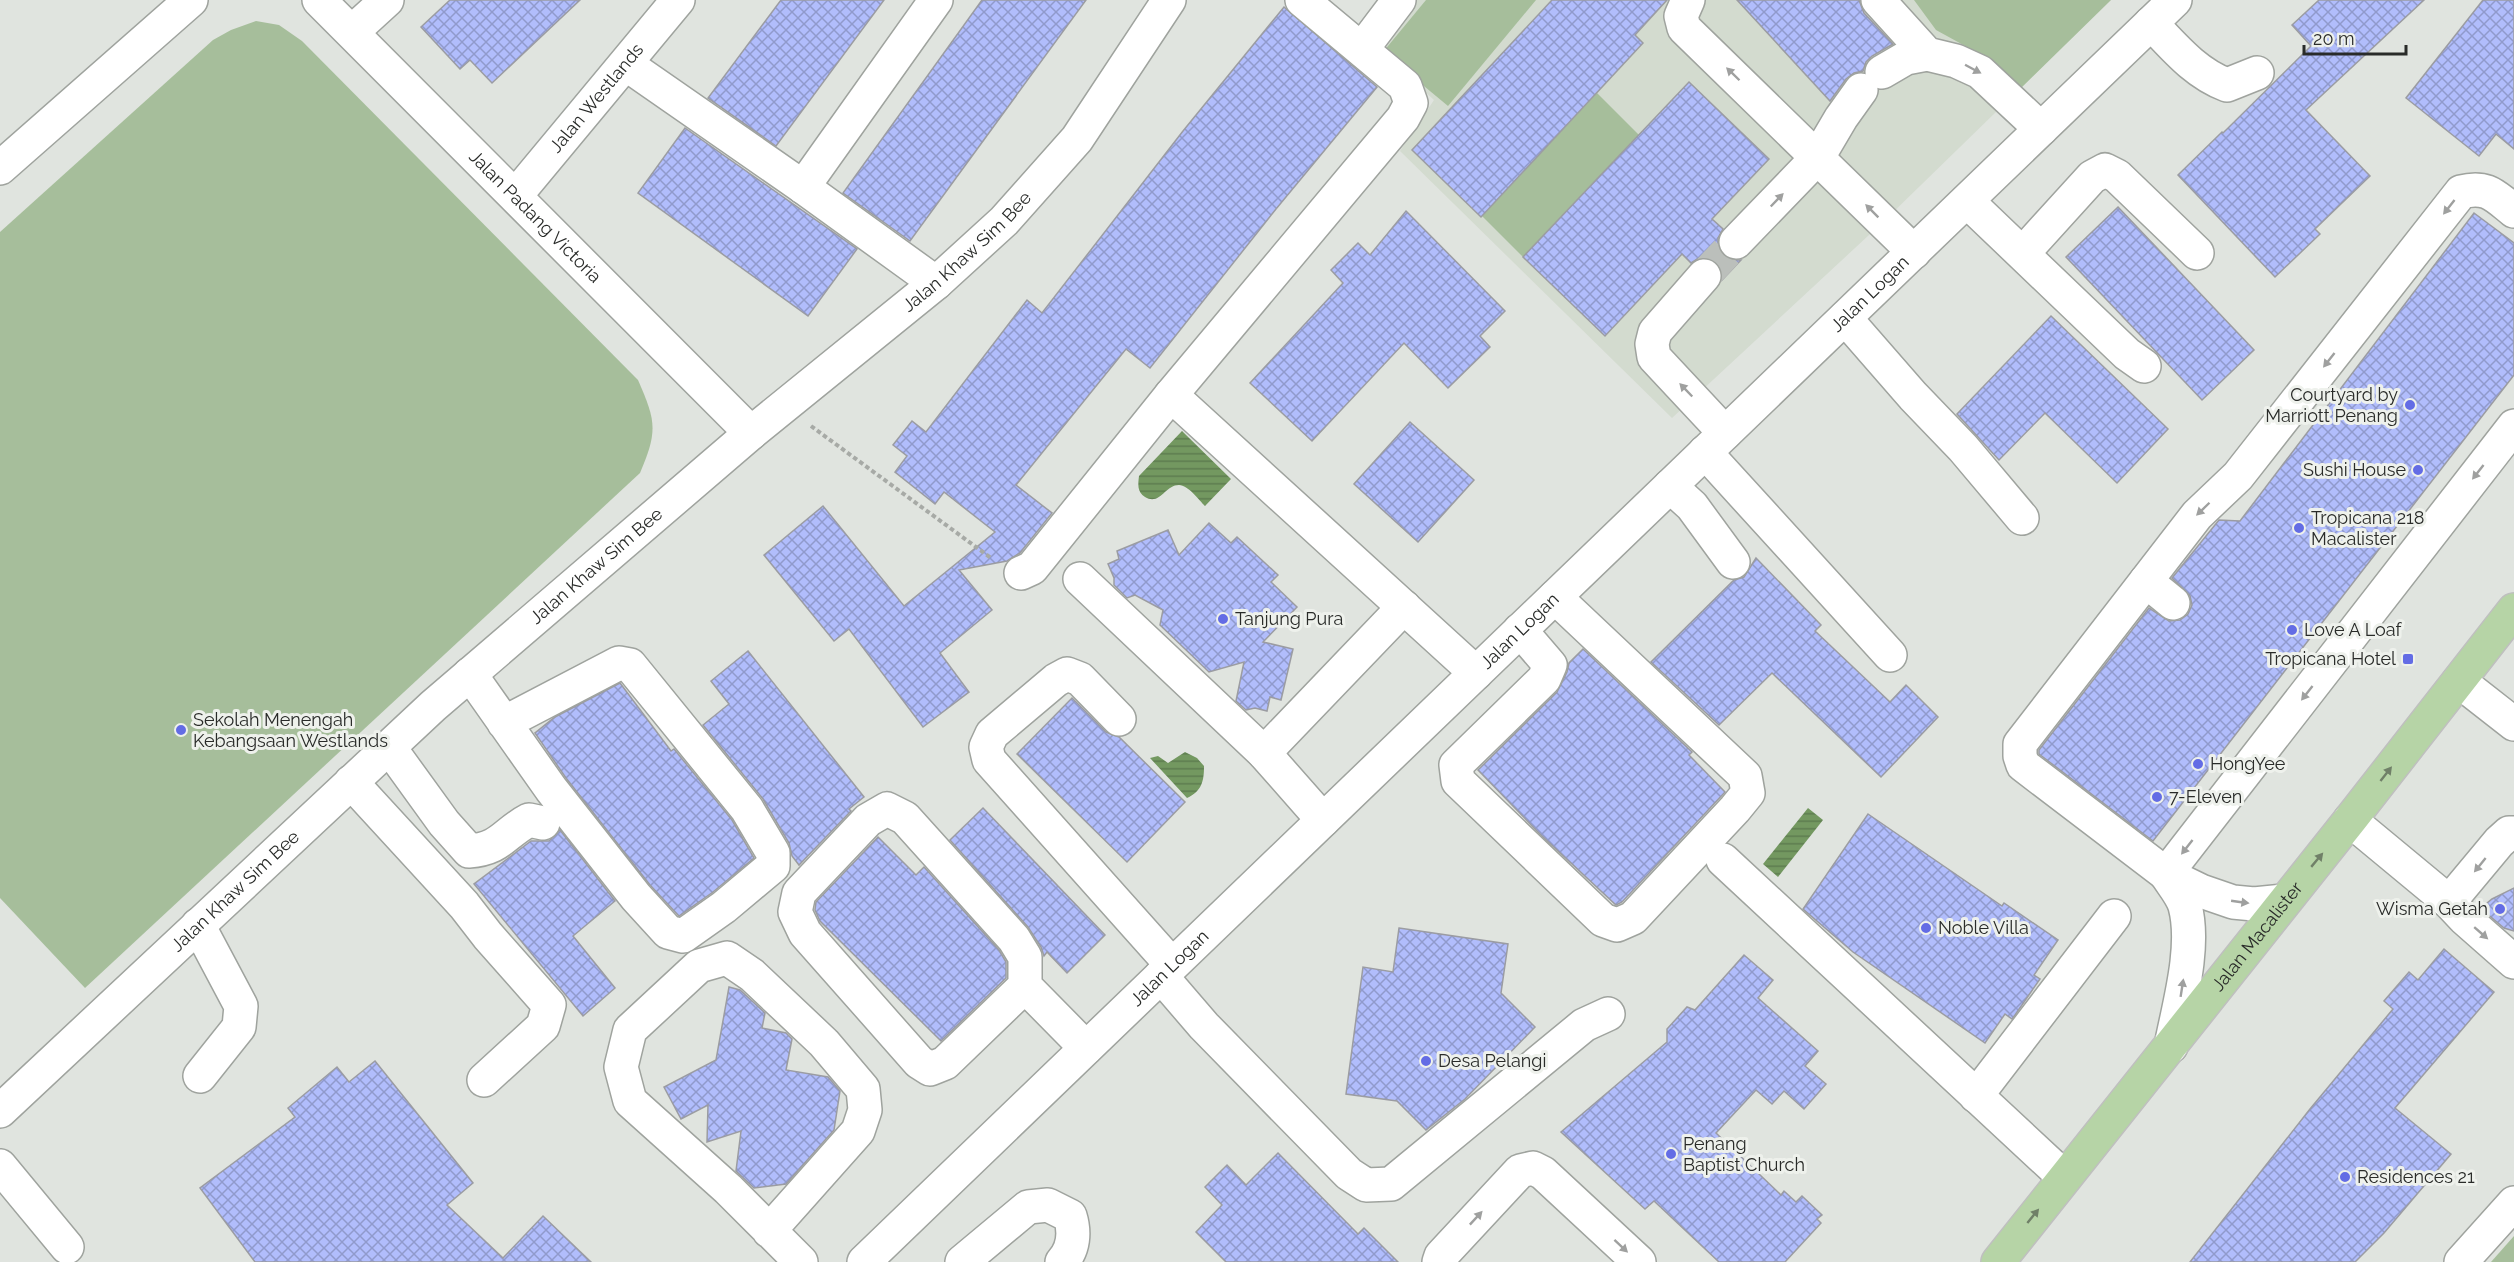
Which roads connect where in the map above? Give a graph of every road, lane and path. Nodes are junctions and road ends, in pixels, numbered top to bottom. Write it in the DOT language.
graph roads {
  1 [pos="191,0"];
  2 [pos="319,0"];
  3 [pos="387,0"];
  4 [pos="678,0"];
  5 [pos="936,0"];
  6 [pos="1168,0"];
  7 [pos="1302,0"];
  8 [pos="1399,0"];
  9 [pos="1688,0"];
  10 [pos="1878,0"];
  11 [pos="2175,0"];
  12 [pos="2151,23"];
  13 [pos="352,32"];
  14 [pos="1362,49"];
  15 [pos="1927,54"];
  16 [pos="626,64"];
  17 [pos="2257,73"];
  18 [pos="2041,129"];
  19 [pos="1818,157"];
  20 [pos="0,168"];
  21 [pos="803,187"];
  22 [pos="516,195"];
  23 [pos="1966,201"];
  24 [pos="2514,211"];
  25 [pos="1736,242"];
  26 [pos="1914,252"];
  27 [pos="2023,253"];
  28 [pos="2197,253"];
  29 [pos="1704,276"];
  30 [pos="936,283"];
  31 [pos="1845,318"];
  32 [pos="2144,366"];
  33 [pos="1171,394"];
  34 [pos="783,406"];
  35 [pos="2514,426"];
  36 [pos="751,433"];
  37 [pos="1715,443"];
  38 [pos="1670,486"];
  39 [pos="2022,518"];
  40 [pos="1733,562"];
  41 [pos="1021,573"];
  42 [pos="1080,579"];
  43 [pos="2146,581"];
  44 [pos="1555,597"];
  45 [pos="2173,603"];
  46 [pos="1404,607"];
  47 [pos="2514,610"];
  48 [pos="1521,630"];
  49 [pos="1890,656"];
  50 [pos="1476,673"];
  51 [pos="470,674"];
  52 [pos="2459,681"];
  53 [pos="1119,719"];
  54 [pos="504,723"];
  55 [pos="2514,724"];
  56 [pos="389,747"];
  57 [pos="1264,753"];
  58 [pos="351,782"];
  59 [pos="1323,820"];
  60 [pos="2350,820"];
  61 [pos="543,823"];
  62 [pos="2514,833"];
  63 [pos="1724,861"];
  64 [pos="2166,874"];
  65 [pos="2284,901"];
  66 [pos="2450,902"];
  67 [pos="2114,916"];
  68 [pos="198,925"];
  69 [pos="2514,962"];
  70 [pos="1166,971"];
  71 [pos="1025,986"];
  72 [pos="1608,1014"];
  73 [pos="2171,1046"];
  74 [pos="1086,1048"];
  75 [pos="200,1076"];
  76 [pos="484,1080"];
  77 [pos="1976,1096"];
  78 [pos="0,1111"];
  79 [pos="0,1166"];
  80 [pos="2064,1177"];
  81 [pos="2514,1203"];
  82 [pos="769,1231"];
  83 [pos="66,1257"];
  84 [pos="801,1262"];
  85 [pos="864,1262"];
  86 [pos="962,1262"];
  87 [pos="1062,1262"];
  88 [pos="1439,1262"];
  89 [pos="1639,1262"];
  90 [pos="1998,1262"];
  91 [pos="2461,1262"];
  1 -- 20 [label="street"];
  2 -- 13 [label="street, Jalan Padang Victoria"];
  3 -- 13 [label="street"];
  4 -- 16 [label="street, Jalan Westlands"];
  5 -- 21 [label="street"];
  6 -- 30 [label="street, Jalan Khaw Sim Bee"];
  7 -- 14 [label="street"];
  8 -- 14 [label="street"];
  19 -- 9 [label="street, one-way"];
  10 -- 15 [label="street"];
  11 -- 12 [label="street, Jalan Logan"];
  12 -- 17 [label="street"];
  12 -- 18 [label="street, Jalan Logan"];
  13 -- 22 [label="street, Jalan Padang Victoria"];
  14 -- 33 [label="street"];
  15 -- 18 [label="street, one-way"];
  15 -- 19 [label="street"];
  16 -- 21 [label="street"];
  16 -- 22 [label="street, Jalan Westlands"];
  18 -- 23 [label="street, Jalan Logan"];
  25 -- 19 [label="street, one-way"];
  26 -- 19 [label="street, one-way"];
  21 -- 30 [label="street"];
  22 -- 36 [label="street, Jalan Padang Victoria"];
  23 -- 26 [label="street, Jalan Logan"];
  23 -- 27 [label="street"];
  24 -- 43 [label="street, one-way"];
  26 -- 31 [label="street, Jalan Logan"];
  27 -- 28 [label="street"];
  27 -- 32 [label="street"];
  37 -- 29 [label="street, one-way"];
  30 -- 34 [label="street, Jalan Khaw Sim Bee"];
  31 -- 37 [label="street, Jalan Logan"];
  31 -- 39 [label="street"];
  33 -- 41 [label="street"];
  33 -- 46 [label="street"];
  34 -- 36 [label="street, Jalan Khaw Sim Bee"];
  34 -- 41 [label="path"];
  35 -- 64 [label="street, one-way"];
  36 -- 51 [label="street, Jalan Khaw Sim Bee"];
  37 -- 38 [label="street, Jalan Logan"];
  37 -- 49 [label="street"];
  38 -- 40 [label="street"];
  38 -- 44 [label="street, Jalan Logan"];
  42 -- 57 [label="street"];
  43 -- 45 [label="street"];
  43 -- 64 [label="street"];
  44 -- 48 [label="street, Jalan Logan"];
  44 -- 48 [label="street"];
  46 -- 50 [label="street"];
  46 -- 57 [label="street"];
  47 -- 52 [label="main road, Jalan Macalister"];
  48 -- 50 [label="street, Jalan Logan"];
  50 -- 59 [label="street, Jalan Logan"];
  51 -- 54 [label="street"];
  51 -- 56 [label="street, Jalan Khaw Sim Bee"];
  52 -- 55 [label="street"];
  60 -- 52 [label="main road, Jalan Macalister, one-way"];
  53 -- 70 [label="street"];
  54 -- 54 [label="street"];
  56 -- 58 [label="street, Jalan Khaw Sim Bee"];
  56 -- 61 [label="street"];
  57 -- 59 [label="street"];
  58 -- 68 [label="street, Jalan Khaw Sim Bee"];
  58 -- 76 [label="street"];
  59 -- 70 [label="street, Jalan Logan"];
  65 -- 60 [label="main road, Jalan Macalister, one-way"];
  60 -- 66 [label="street"];
  62 -- 66 [label="street, one-way"];
  63 -- 77 [label="street"];
  64 -- 65 [label="street, one-way"];
  73 -- 64 [label="street, one-way"];
  65 -- 73 [label="main road, Jalan Macalister"];
  66 -- 69 [label="street, one-way"];
  67 -- 77 [label="street"];
  68 -- 75 [label="street"];
  68 -- 78 [label="street, Jalan Khaw Sim Bee"];
  70 -- 72 [label="street"];
  70 -- 74 [label="street, Jalan Logan"];
  71 -- 71 [label="street"];
  71 -- 74 [label="street"];
  73 -- 80 [label="main road, Jalan Macalister"];
  74 -- 85 [label="street, Jalan Logan"];
  77 -- 80 [label="street"];
  79 -- 83 [label="street"];
  90 -- 80 [label="main road, Jalan Macalister, one-way"];
  81 -- 91 [label="street"];
  82 -- 82 [label="street"];
  82 -- 84 [label="street"];
  86 -- 87 [label="street"];
  88 -- 89 [label="street, one-way"];
}
